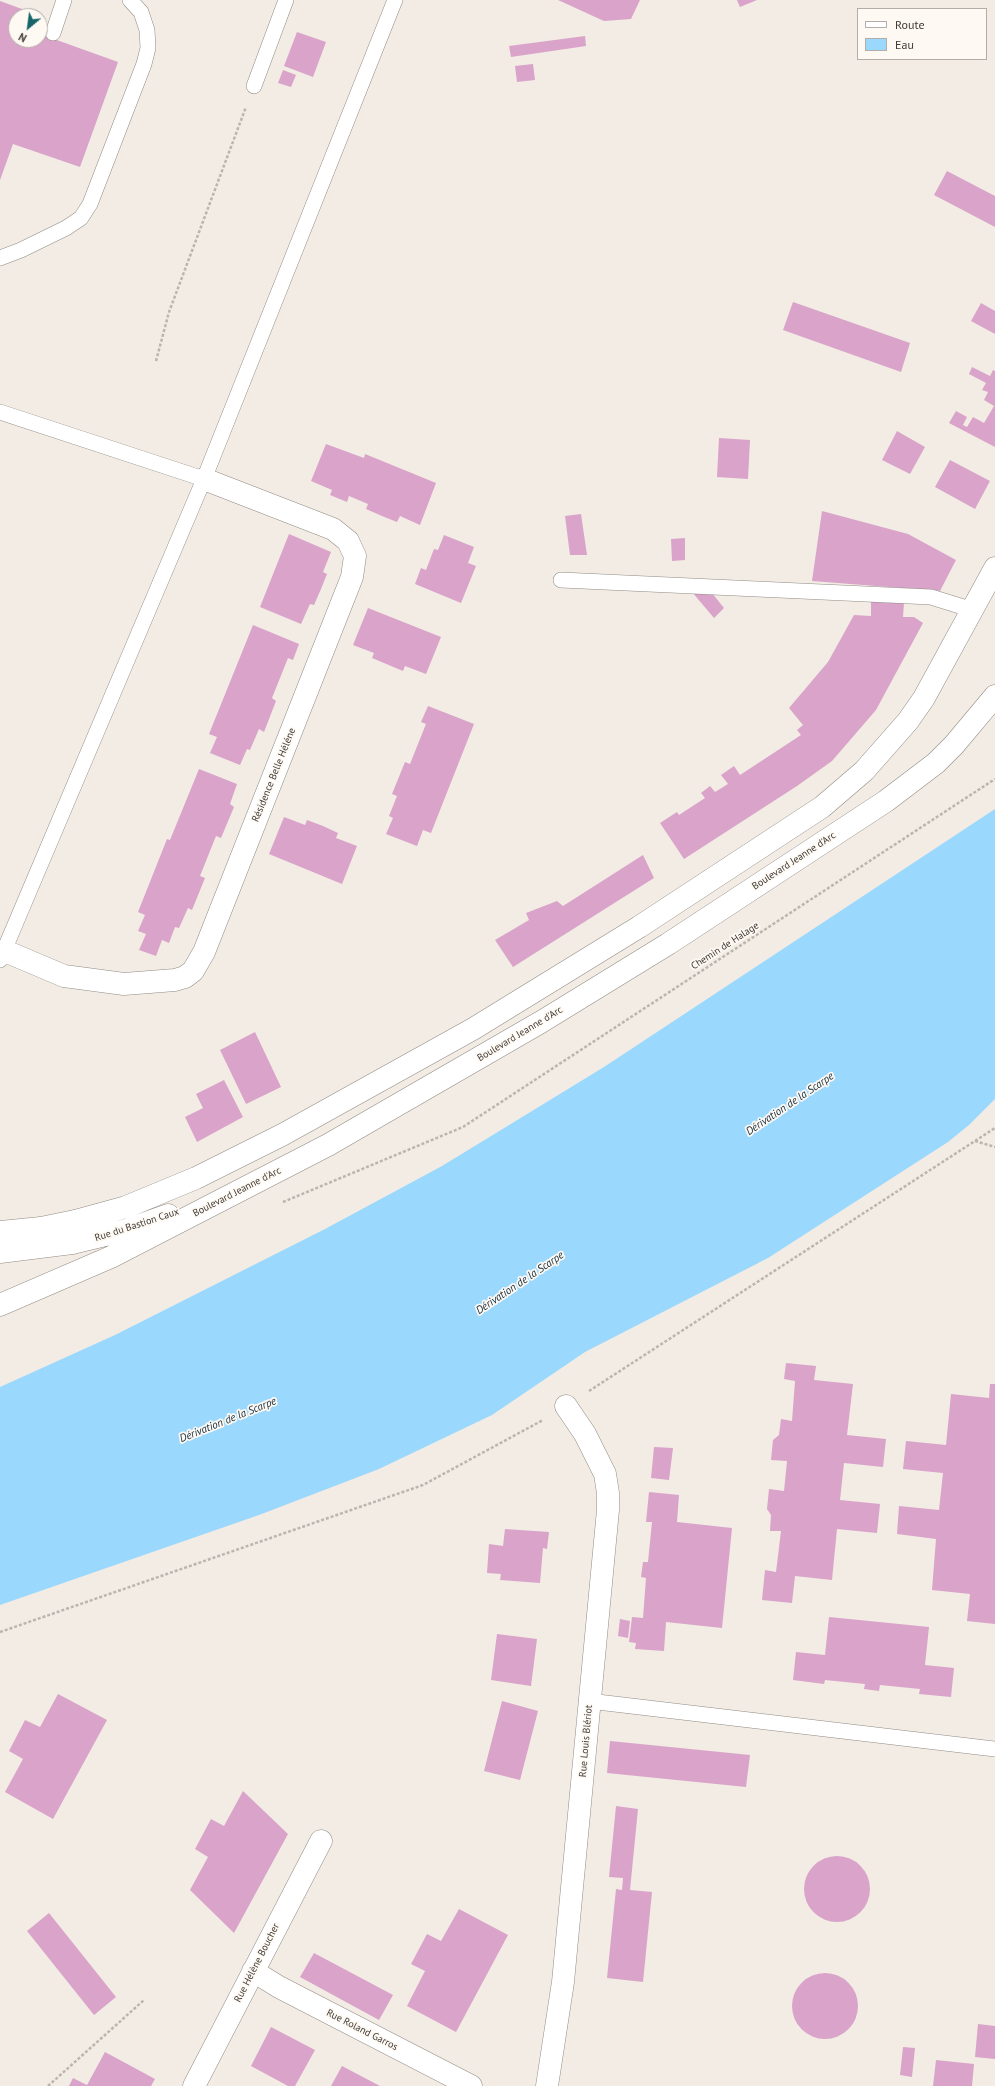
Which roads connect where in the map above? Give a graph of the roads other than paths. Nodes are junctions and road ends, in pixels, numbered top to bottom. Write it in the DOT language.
graph roads {
  1 [pos="64,0"];
  2 [pos="130,0"];
  3 [pos="286,0"];
  4 [pos="395,0"];
  5 [pos="53,33"];
  6 [pos="254,86"];
  7 [pos="0,258"];
  8 [pos="0,412"];
  9 [pos="204,479"];
  10 [pos="995,568"];
  11 [pos="561,580"];
  12 [pos="973,610"];
  13 [pos="995,696"];
  14 [pos="2,956"];
  15 [pos="246,1187"];
  16 [pos="0,1232"];
  17 [pos="0,1252"];
  18 [pos="0,1305"];
  19 [pos="566,1406"];
  20 [pos="589,1701"];
  21 [pos="995,1749"];
  22 [pos="321,1841"];
  23 [pos="253,1971"];
  24 [pos="194,2086"];
  25 [pos="471,2086"];
  26 [pos="548,2086"];
  1 -- 5 [label="lane"];
  2 -- 7 [label="lane"];
  3 -- 6 [label="lane"];
  4 -- 9 [label="lane"];
  8 -- 9 [label="lane"];
  9 -- 14 [label="lane"];
  9 -- 14 [label="main road, Résidence Belle Héléne"];
  10 -- 12 [label="main road"];
  11 -- 12 [label="lane"];
  12 -- 16 [label="main road, Rue du Bastion Caux"];
  13 -- 15 [label="main road, Boulevard Jeanne d'Arc"];
  15 -- 17 [label="main road, Rue du Bastion Caux"];
  15 -- 18 [label="main road, Boulevard Jeanne d'Arc"];
  19 -- 20 [label="main road, Rue Louis Blériot"];
  20 -- 21 [label="lane"];
  20 -- 26 [label="main road, Rue Louis Blériot"];
  22 -- 23 [label="main road, Rue Hélène Boucher"];
  23 -- 24 [label="main road, Rue Hélène Boucher"];
  23 -- 25 [label="main road, Rue Roland Garros"];
}
